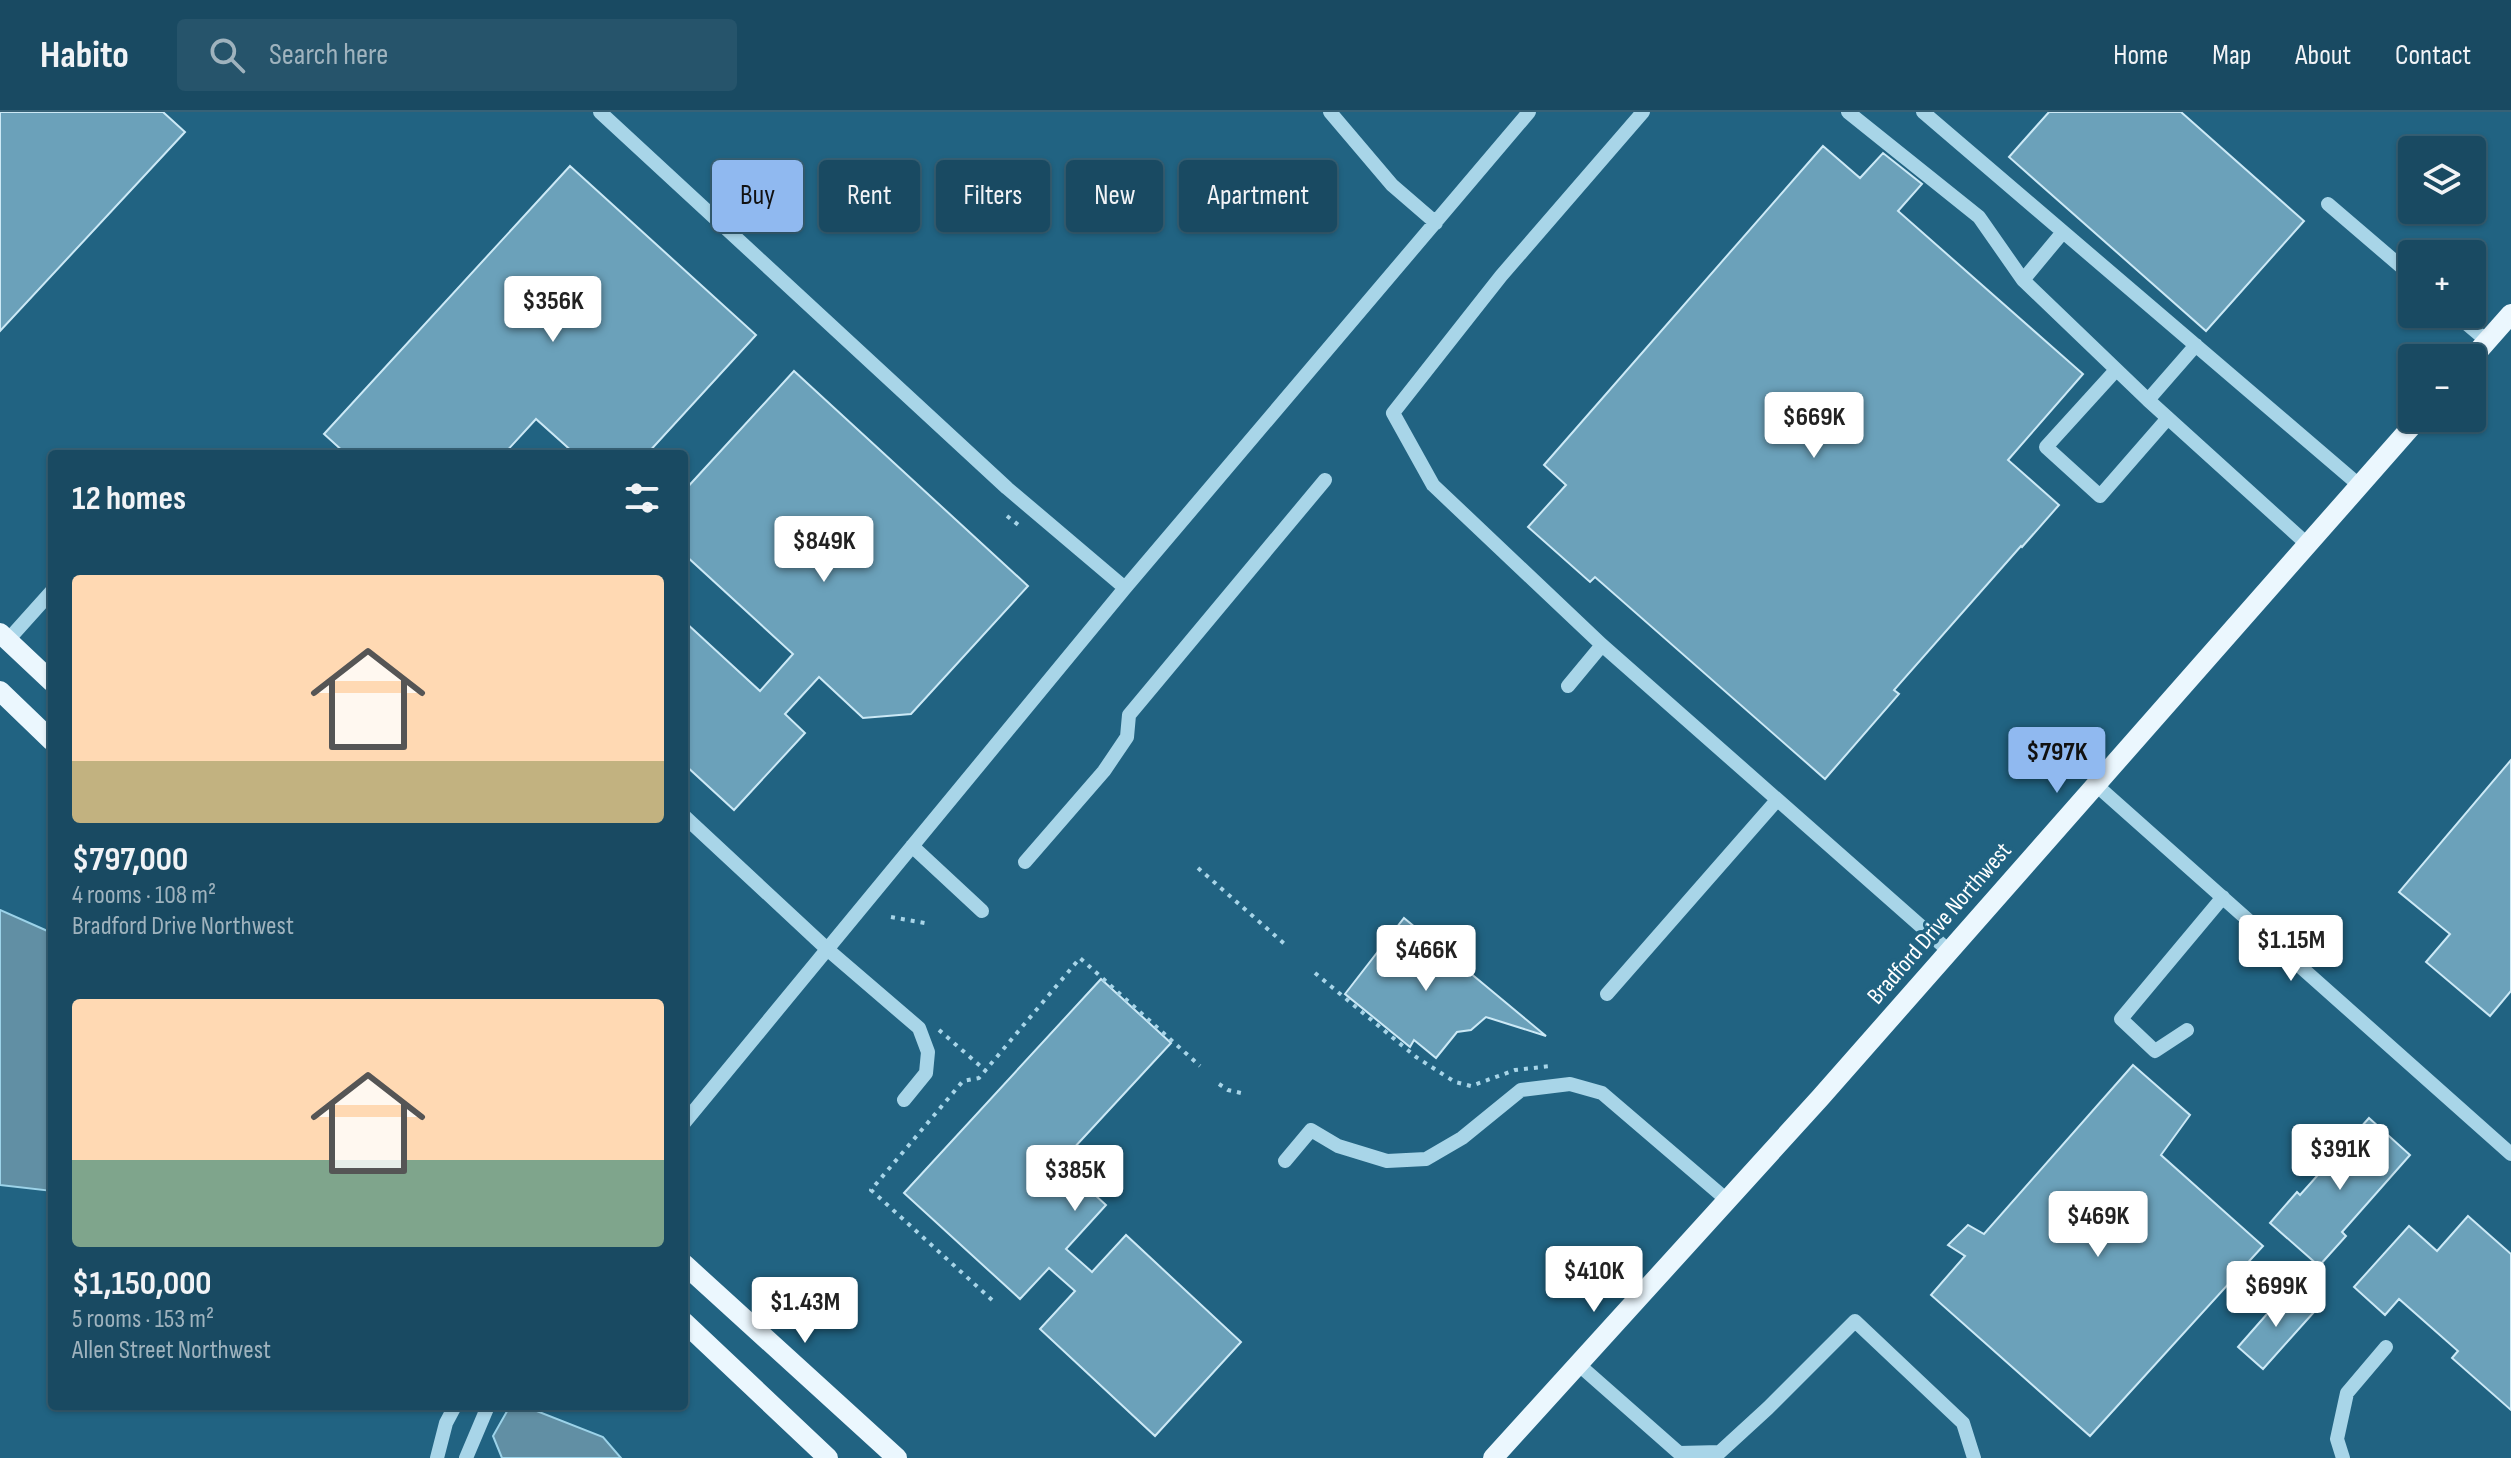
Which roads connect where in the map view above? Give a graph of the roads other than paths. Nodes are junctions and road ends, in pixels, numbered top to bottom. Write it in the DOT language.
graph roads {
  1 [pos="600,112"];
  2 [pos="1330,112"];
  3 [pos="1529,112"];
  4 [pos="1643,112"];
  5 [pos="1848,112"];
  6 [pos="1923,112"];
  7 [pos="2328,204"];
  8 [pos="1436,223"];
  9 [pos="2063,232"];
  10 [pos="2398,264"];
  11 [pos="2023,280"];
  12 [pos="2511,314"];
  13 [pos="2472,328"];
  14 [pos="2487,341"];
  15 [pos="2484,344"];
  16 [pos="2196,345"];
  17 [pos="2116,370"];
  18 [pos="2148,400"];
  19 [pos="2168,418"];
  20 [pos="2406,432"];
  21 [pos="1325,480"];
  22 [pos="2359,485"];
  23 [pos="2307,544"];
  24 [pos="1125,588"];
  25 [pos="48,595"];
  26 [pos="4,637"];
  27 [pos="1602,645"];
  28 [pos="48,678"];
  29 [pos="1568,686"];
  30 [pos="0,691"];
  31 [pos="48,737"];
  32 [pos="2095,784"];
  33 [pos="1777,800"];
  34 [pos="688,820"];
  35 [pos="912,846"];
  36 [pos="1025,862"];
  37 [pos="2223,897"];
  38 [pos="982,911"];
  39 [pos="827,949"];
  40 [pos="1949,951"];
  41 [pos="1607,994"];
  42 [pos="2187,1030"];
  43 [pos="904,1100"];
  44 [pos="688,1117"];
  45 [pos="2511,1154"];
  46 [pos="1285,1161"];
  47 [pos="1727,1200"];
  48 [pos="688,1268"];
  49 [pos="688,1326"];
  50 [pos="2386,1347"];
  51 [pos="1578,1364"];
  52 [pos="453,1410"];
  53 [pos="486,1410"];
  54 [pos="437,1458"];
  55 [pos="466,1458"];
  56 [pos="828,1458"];
  57 [pos="897,1458"];
  58 [pos="1493,1458"];
  59 [pos="1974,1458"];
  60 [pos="2343,1458"];
  1 -- 24 [label="street"];
  2 -- 8 [label="street"];
  3 -- 8 [label="street"];
  4 -- 27 [label="street"];
  5 -- 11 [label="street"];
  6 -- 9 [label="street"];
  7 -- 10 [label="street"];
  8 -- 24 [label="street"];
  9 -- 11 [label="street"];
  9 -- 16 [label="street"];
  11 -- 17 [label="street"];
  12 -- 14 [label="main road"];
  13 -- 14 [label="street"];
  14 -- 15 [label="main road"];
  16 -- 18 [label="street"];
  16 -- 22 [label="street"];
  17 -- 18 [label="street"];
  17 -- 19 [label="street"];
  18 -- 19 [label="street"];
  19 -- 23 [label="street"];
  20 -- 22 [label="main road, Bradford Drive Northwest"];
  21 -- 36 [label="street"];
  22 -- 23 [label="main road, Bradford Drive Northwest"];
  23 -- 32 [label="main road, Bradford Drive Northwest"];
  24 -- 35 [label="street"];
  25 -- 26 [label="street"];
  26 -- 28 [label="main road"];
  27 -- 29 [label="street"];
  27 -- 33 [label="street"];
  30 -- 31 [label="main road"];
  32 -- 37 [label="street"];
  32 -- 40 [label="main road, Bradford Drive Northwest"];
  33 -- 40 [label="street"];
  33 -- 41 [label="street"];
  34 -- 39 [label="street"];
  35 -- 38 [label="street"];
  35 -- 39 [label="street"];
  37 -- 42 [label="street"];
  37 -- 45 [label="street"];
  39 -- 43 [label="street"];
  39 -- 44 [label="street"];
  40 -- 47 [label="main road, Bradford Drive Northwest"];
  46 -- 47 [label="street"];
  47 -- 51 [label="main road, Bradford Drive Northwest"];
  48 -- 57 [label="main road"];
  49 -- 56 [label="main road"];
  50 -- 60 [label="street"];
  51 -- 58 [label="main road, Bradford Drive Northwest"];
  51 -- 59 [label="street"];
  52 -- 54 [label="street"];
  53 -- 55 [label="street"];
}
